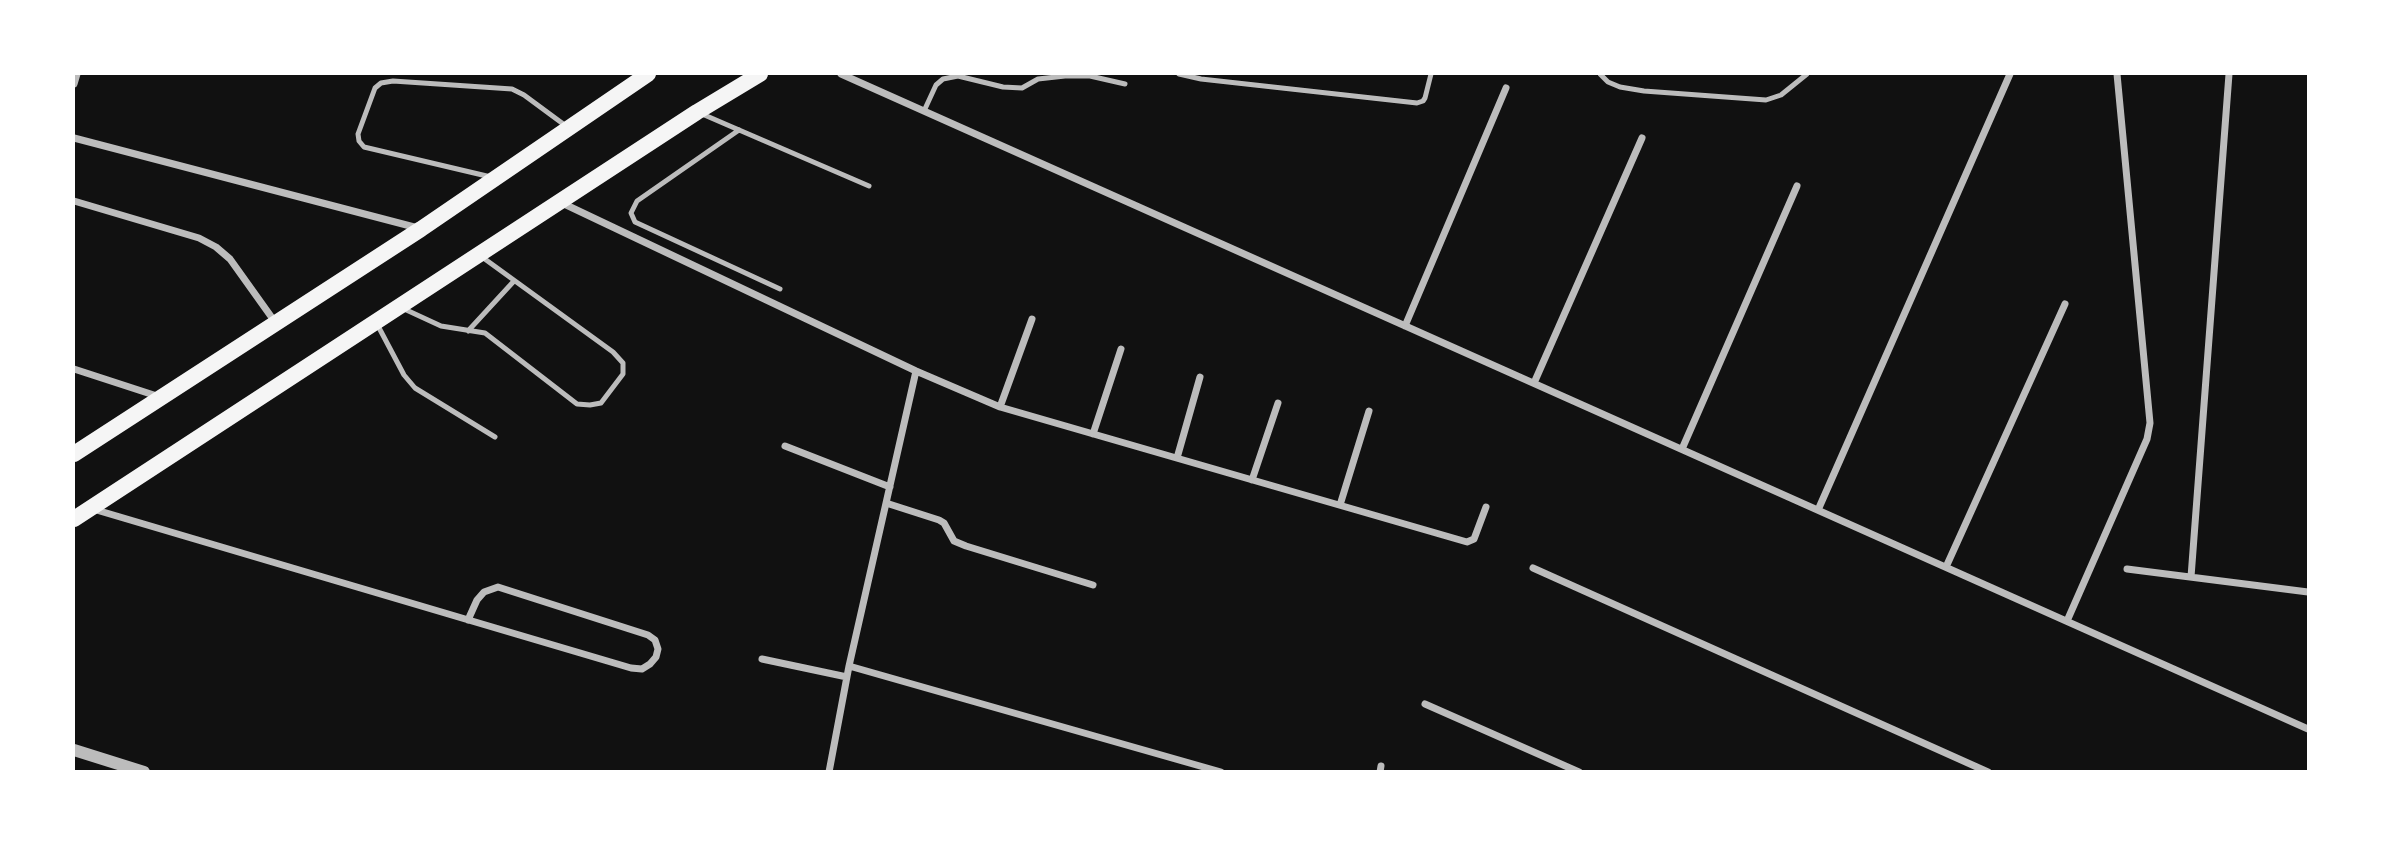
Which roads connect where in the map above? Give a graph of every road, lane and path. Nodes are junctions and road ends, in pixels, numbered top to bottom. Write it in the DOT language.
graph roads {
  1 [pos="77,74"];
  2 [pos="648,74"];
  3 [pos="756,74"];
  4 [pos="841,74"];
  5 [pos="1179,74"];
  6 [pos="1431,74"];
  7 [pos="1600,74"];
  8 [pos="1807,74"];
  9 [pos="2010,74"];
  10 [pos="2117,74"];
  11 [pos="2229,74"];
  12 [pos="74,83"];
  13 [pos="1125,83"];
  14 [pos="1506,88"];
  15 [pos="924,111"];
  16 [pos="697,112"];
  17 [pos="569,128"];
  18 [pos="739,130"];
  19 [pos="74,138"];
  20 [pos="1642,138"];
  21 [pos="496,178"];
  22 [pos="869,186"];
  23 [pos="1797,186"];
  24 [pos="74,201"];
  25 [pos="560,202"];
  26 [pos="421,229"];
  27 [pos="479,255"];
  28 [pos="514,281"];
  29 [pos="780,289"];
  30 [pos="2065,304"];
  31 [pos="399,307"];
  32 [pos="1032,319"];
  33 [pos="276,322"];
  34 [pos="376,322"];
  35 [pos="1405,326"];
  36 [pos="468,331"];
  37 [pos="1121,349"];
  38 [pos="74,369"];
  39 [pos="916,371"];
  40 [pos="1200,377"];
  41 [pos="1534,383"];
  42 [pos="160,398"];
  43 [pos="1278,403"];
  44 [pos="1000,407"];
  45 [pos="1369,411"];
  46 [pos="1093,434"];
  47 [pos="495,437"];
  48 [pos="785,446"];
  49 [pos="1682,449"];
  50 [pos="74,454"];
  51 [pos="1177,458"];
  52 [pos="1252,480"];
  53 [pos="890,487"];
  54 [pos="886,503"];
  55 [pos="1340,505"];
  56 [pos="1486,507"];
  57 [pos="90,508"];
  58 [pos="1818,510"];
  59 [pos="74,519"];
  60 [pos="1946,567"];
  61 [pos="1533,568"];
  62 [pos="2127,569"];
  63 [pos="2191,577"];
  64 [pos="1093,585"];
  65 [pos="2308,592"];
  66 [pos="468,620"];
  67 [pos="2067,621"];
  68 [pos="762,659"];
  69 [pos="849,666"];
  70 [pos="847,677"];
  71 [pos="1425,704"];
  72 [pos="2308,729"];
  73 [pos="74,750"];
  74 [pos="144,772"];
  75 [pos="829,772"];
  76 [pos="1221,772"];
  77 [pos="1579,772"];
  78 [pos="1988,772"];
  1 -- 12 [label="street"];
  2 -- 17 [label="main road"];
  3 -- 16 [label="main road"];
  4 -- 15 [label="street"];
  5 -- 6 [label="lane"];
  7 -- 8 [label="lane"];
  9 -- 58 [label="street"];
  10 -- 67 [label="street"];
  11 -- 63 [label="street"];
  13 -- 15 [label="lane"];
  14 -- 35 [label="street"];
  15 -- 35 [label="street"];
  16 -- 18 [label="lane"];
  16 -- 25 [label="main road"];
  17 -- 21 [label="main road"];
  17 -- 21 [label="lane"];
  18 -- 22 [label="lane"];
  18 -- 29 [label="lane"];
  19 -- 26 [label="street"];
  20 -- 41 [label="street"];
  21 -- 26 [label="main road"];
  23 -- 49 [label="street"];
  24 -- 33 [label="street"];
  25 -- 27 [label="main road"];
  25 -- 39 [label="street"];
  26 -- 33 [label="main road"];
  27 -- 28 [label="lane"];
  27 -- 31 [label="main road"];
  28 -- 36 [label="lane"];
  28 -- 36 [label="lane"];
  30 -- 60 [label="street"];
  31 -- 34 [label="main road"];
  31 -- 36 [label="lane"];
  32 -- 44 [label="street"];
  33 -- 42 [label="main road"];
  34 -- 47 [label="lane"];
  34 -- 57 [label="main road"];
  35 -- 41 [label="street"];
  37 -- 46 [label="street"];
  38 -- 42 [label="street"];
  39 -- 44 [label="street"];
  39 -- 53 [label="street"];
  40 -- 51 [label="street"];
  41 -- 49 [label="street"];
  42 -- 50 [label="main road"];
  43 -- 52 [label="street"];
  44 -- 46 [label="street"];
  45 -- 55 [label="street"];
  46 -- 51 [label="street"];
  48 -- 53 [label="street"];
  49 -- 58 [label="street"];
  51 -- 52 [label="street"];
  52 -- 55 [label="street"];
  53 -- 54 [label="street"];
  54 -- 64 [label="street"];
  54 -- 69 [label="street"];
  55 -- 56 [label="street"];
  57 -- 59 [label="main road"];
  57 -- 66 [label="street"];
  58 -- 60 [label="street"];
  60 -- 67 [label="street"];
  61 -- 78 [label="street"];
  62 -- 63 [label="street"];
  63 -- 65 [label="street"];
  66 -- 66 [label="street"];
  67 -- 72 [label="street"];
  68 -- 70 [label="street"];
  69 -- 70 [label="street"];
  69 -- 76 [label="street"];
  70 -- 75 [label="street"];
  71 -- 77 [label="street"];
  73 -- 74 [label="street"];
}
